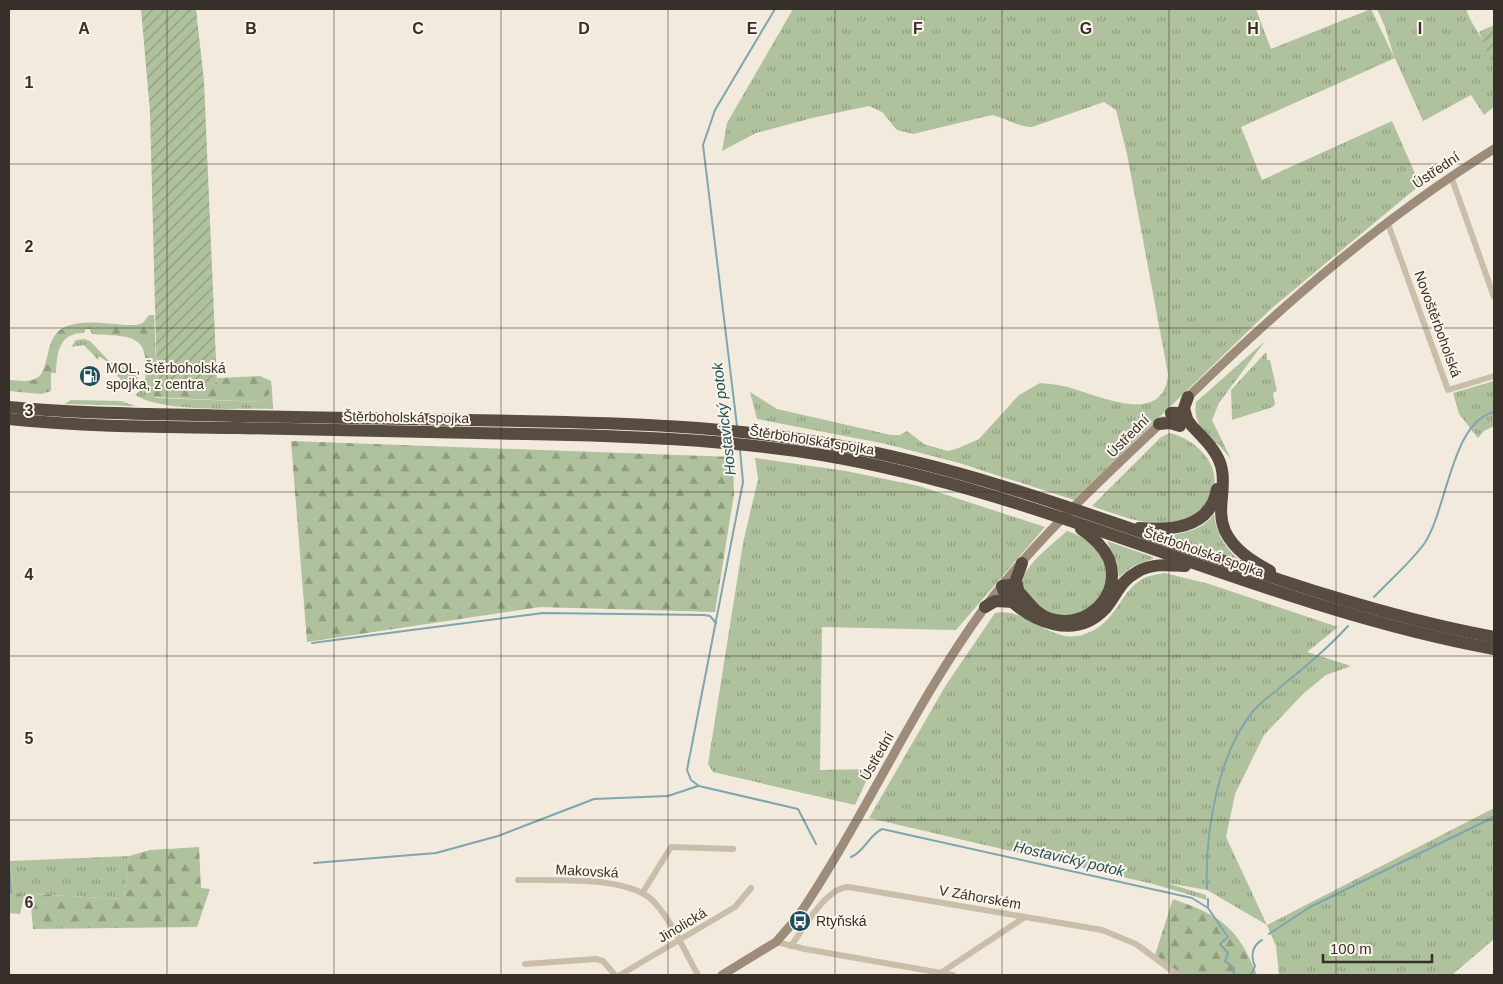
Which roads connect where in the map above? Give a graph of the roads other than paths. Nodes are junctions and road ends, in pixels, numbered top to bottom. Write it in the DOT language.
graph roads {
  1 [pos="1494,148"];
  2 [pos="1451,176"];
  3 [pos="1387,222"];
  4 [pos="1494,297"];
  5 [pos="1494,376"];
  6 [pos="1188,397"];
  7 [pos="9,407"];
  8 [pos="1171,413"];
  9 [pos="9,419"];
  10 [pos="1182,422"];
  11 [pos="1159,424"];
  12 [pos="750,439"];
  13 [pos="1052,515"];
  14 [pos="1115,524"];
  15 [pos="1022,563"];
  16 [pos="1216,572"];
  17 [pos="1293,585"];
  18 [pos="1002,586"];
  19 [pos="1016,598"];
  20 [pos="985,607"];
  21 [pos="1494,637"];
  22 [pos="1494,649"];
  23 [pos="733,849"];
  24 [pos="518,880"];
  25 [pos="750,888"];
  26 [pos="643,892"];
  27 [pos="1024,917"];
  28 [pos="680,942"];
  29 [pos="776,942"];
  30 [pos="792,946"];
  31 [pos="525,964"];
  32 [pos="939,974"];
  33 [pos="616,975"];
  34 [pos="620,975"];
  35 [pos="698,975"];
  36 [pos="722,975"];
  37 [pos="953,975"];
  38 [pos="1178,975"];
  1 -- 2 [label="street, Ústřední"];
  2 -- 3 [label="street, Ústřední"];
  2 -- 4 [label="street"];
  3 -- 5 [label="street, Novoštěrboholská"];
  3 -- 6 [label="street, Ústřední"];
  6 -- 8 [label="street, Ústřední"];
  6 -- 10 [label="highway"];
  7 -- 12 [label="highway, Štěrboholská spojka"];
  8 -- 10 [label="highway"];
  8 -- 11 [label="street, Ústřední"];
  9 -- 12 [label="highway, Štěrboholská spojka"];
  10 -- 11 [label="highway"];
  10 -- 14 [label="highway"];
  10 -- 17 [label="highway"];
  11 -- 15 [label="street, Ústřední"];
  12 -- 13 [label="highway, Štěrboholská spojka"];
  12 -- 14 [label="highway, Štěrboholská spojka"];
  13 -- 16 [label="highway, Štěrboholská spojka"];
  13 -- 19 [label="highway"];
  14 -- 17 [label="highway, Štěrboholská spojka"];
  15 -- 18 [label="street, Ústřední"];
  15 -- 19 [label="highway"];
  16 -- 19 [label="highway"];
  16 -- 22 [label="highway, Štěrboholská spojka"];
  17 -- 21 [label="highway, Štěrboholská spojka"];
  18 -- 19 [label="highway"];
  18 -- 20 [label="street, Ústřední"];
  19 -- 20 [label="highway"];
  20 -- 29 [label="street, Ústřední"];
  23 -- 26 [label="street"];
  24 -- 26 [label="street, Makovská"];
  25 -- 28 [label="street, Jinolická"];
  26 -- 28 [label="street, Makovská"];
  27 -- 30 [label="street, V Záhorském"];
  27 -- 32 [label="street"];
  27 -- 38 [label="street, V Záhorském"];
  28 -- 34 [label="street, Jinolická"];
  28 -- 35 [label="street, Makovská"];
  29 -- 30 [label="street"];
  29 -- 36 [label="street"];
  30 -- 32 [label="street"];
  31 -- 33 [label="street"];
  32 -- 37 [label="street"];
}
